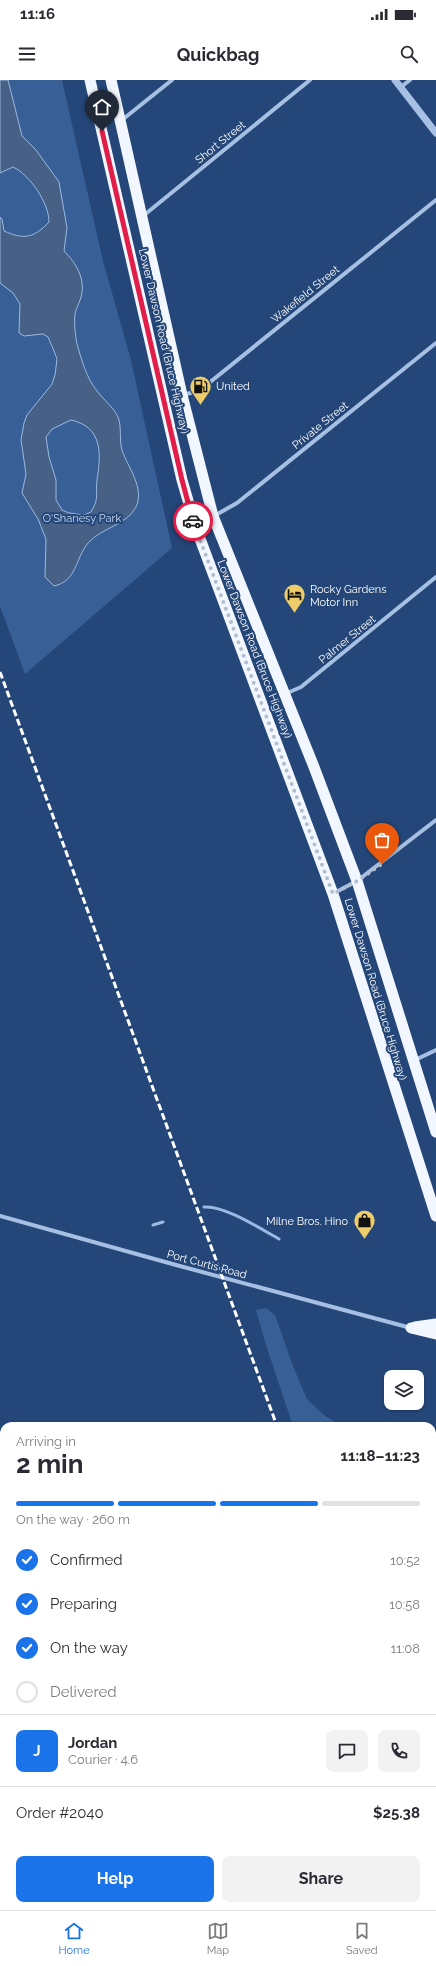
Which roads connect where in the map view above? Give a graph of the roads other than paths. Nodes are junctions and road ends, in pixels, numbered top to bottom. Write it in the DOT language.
graph roads {
  1 [pos="90,80"];
  2 [pos="111,80"];
  3 [pos="172,80"];
  4 [pos="310,80"];
  5 [pos="395,80"];
  6 [pos="410,80"];
  7 [pos="401,87"];
  8 [pos="121,122"];
  9 [pos="436,133"];
  10 [pos="436,200"];
  11 [pos="141,218"];
  12 [pos="436,343"];
  13 [pos="182,395"];
  14 [pos="213,516"];
  15 [pos="436,577"];
  16 [pos="284,694"];
  17 [pos="436,820"];
  18 [pos="357,881"];
  19 [pos="333,894"];
  20 [pos="436,1050"];
  21 [pos="414,1060"];
  22 [pos="436,1132"];
  23 [pos="0,1216"];
  24 [pos="436,1216"];
  25 [pos="436,1324"];
  26 [pos="411,1328"];
  27 [pos="436,1334"];
  1 -- 19 [label="highway, Lower Dawson Road (Bruce Highway)"];
  2 -- 8 [label="highway, Lower Dawson Road (Bruce Highway)"];
  3 -- 8 [label="street"];
  4 -- 11 [label="street, Short Street"];
  5 -- 7 [label="street"];
  6 -- 7 [label="street"];
  7 -- 9 [label="street"];
  8 -- 11 [label="highway, Lower Dawson Road (Bruce Highway)"];
  10 -- 13 [label="street, Wakefield Street"];
  11 -- 13 [label="highway, Lower Dawson Road (Bruce Highway)"];
  12 -- 14 [label="street, Private Street"];
  13 -- 14 [label="highway, Lower Dawson Road (Bruce Highway)"];
  14 -- 16 [label="highway, Lower Dawson Road (Bruce Highway)"];
  15 -- 16 [label="street, Palmer Street"];
  16 -- 18 [label="highway, Lower Dawson Road (Bruce Highway)"];
  17 -- 18 [label="street"];
  18 -- 19 [label="street"];
  18 -- 21 [label="highway, Lower Dawson Road (Bruce Highway)"];
  19 -- 24 [label="highway, Lower Dawson Road (Bruce Highway)"];
  20 -- 21 [label="street"];
  21 -- 22 [label="highway, Lower Dawson Road (Bruce Highway)"];
  23 -- 26 [label="street, Port Curtis Road"];
  25 -- 26 [label="highway"];
  26 -- 27 [label="highway"];
}
